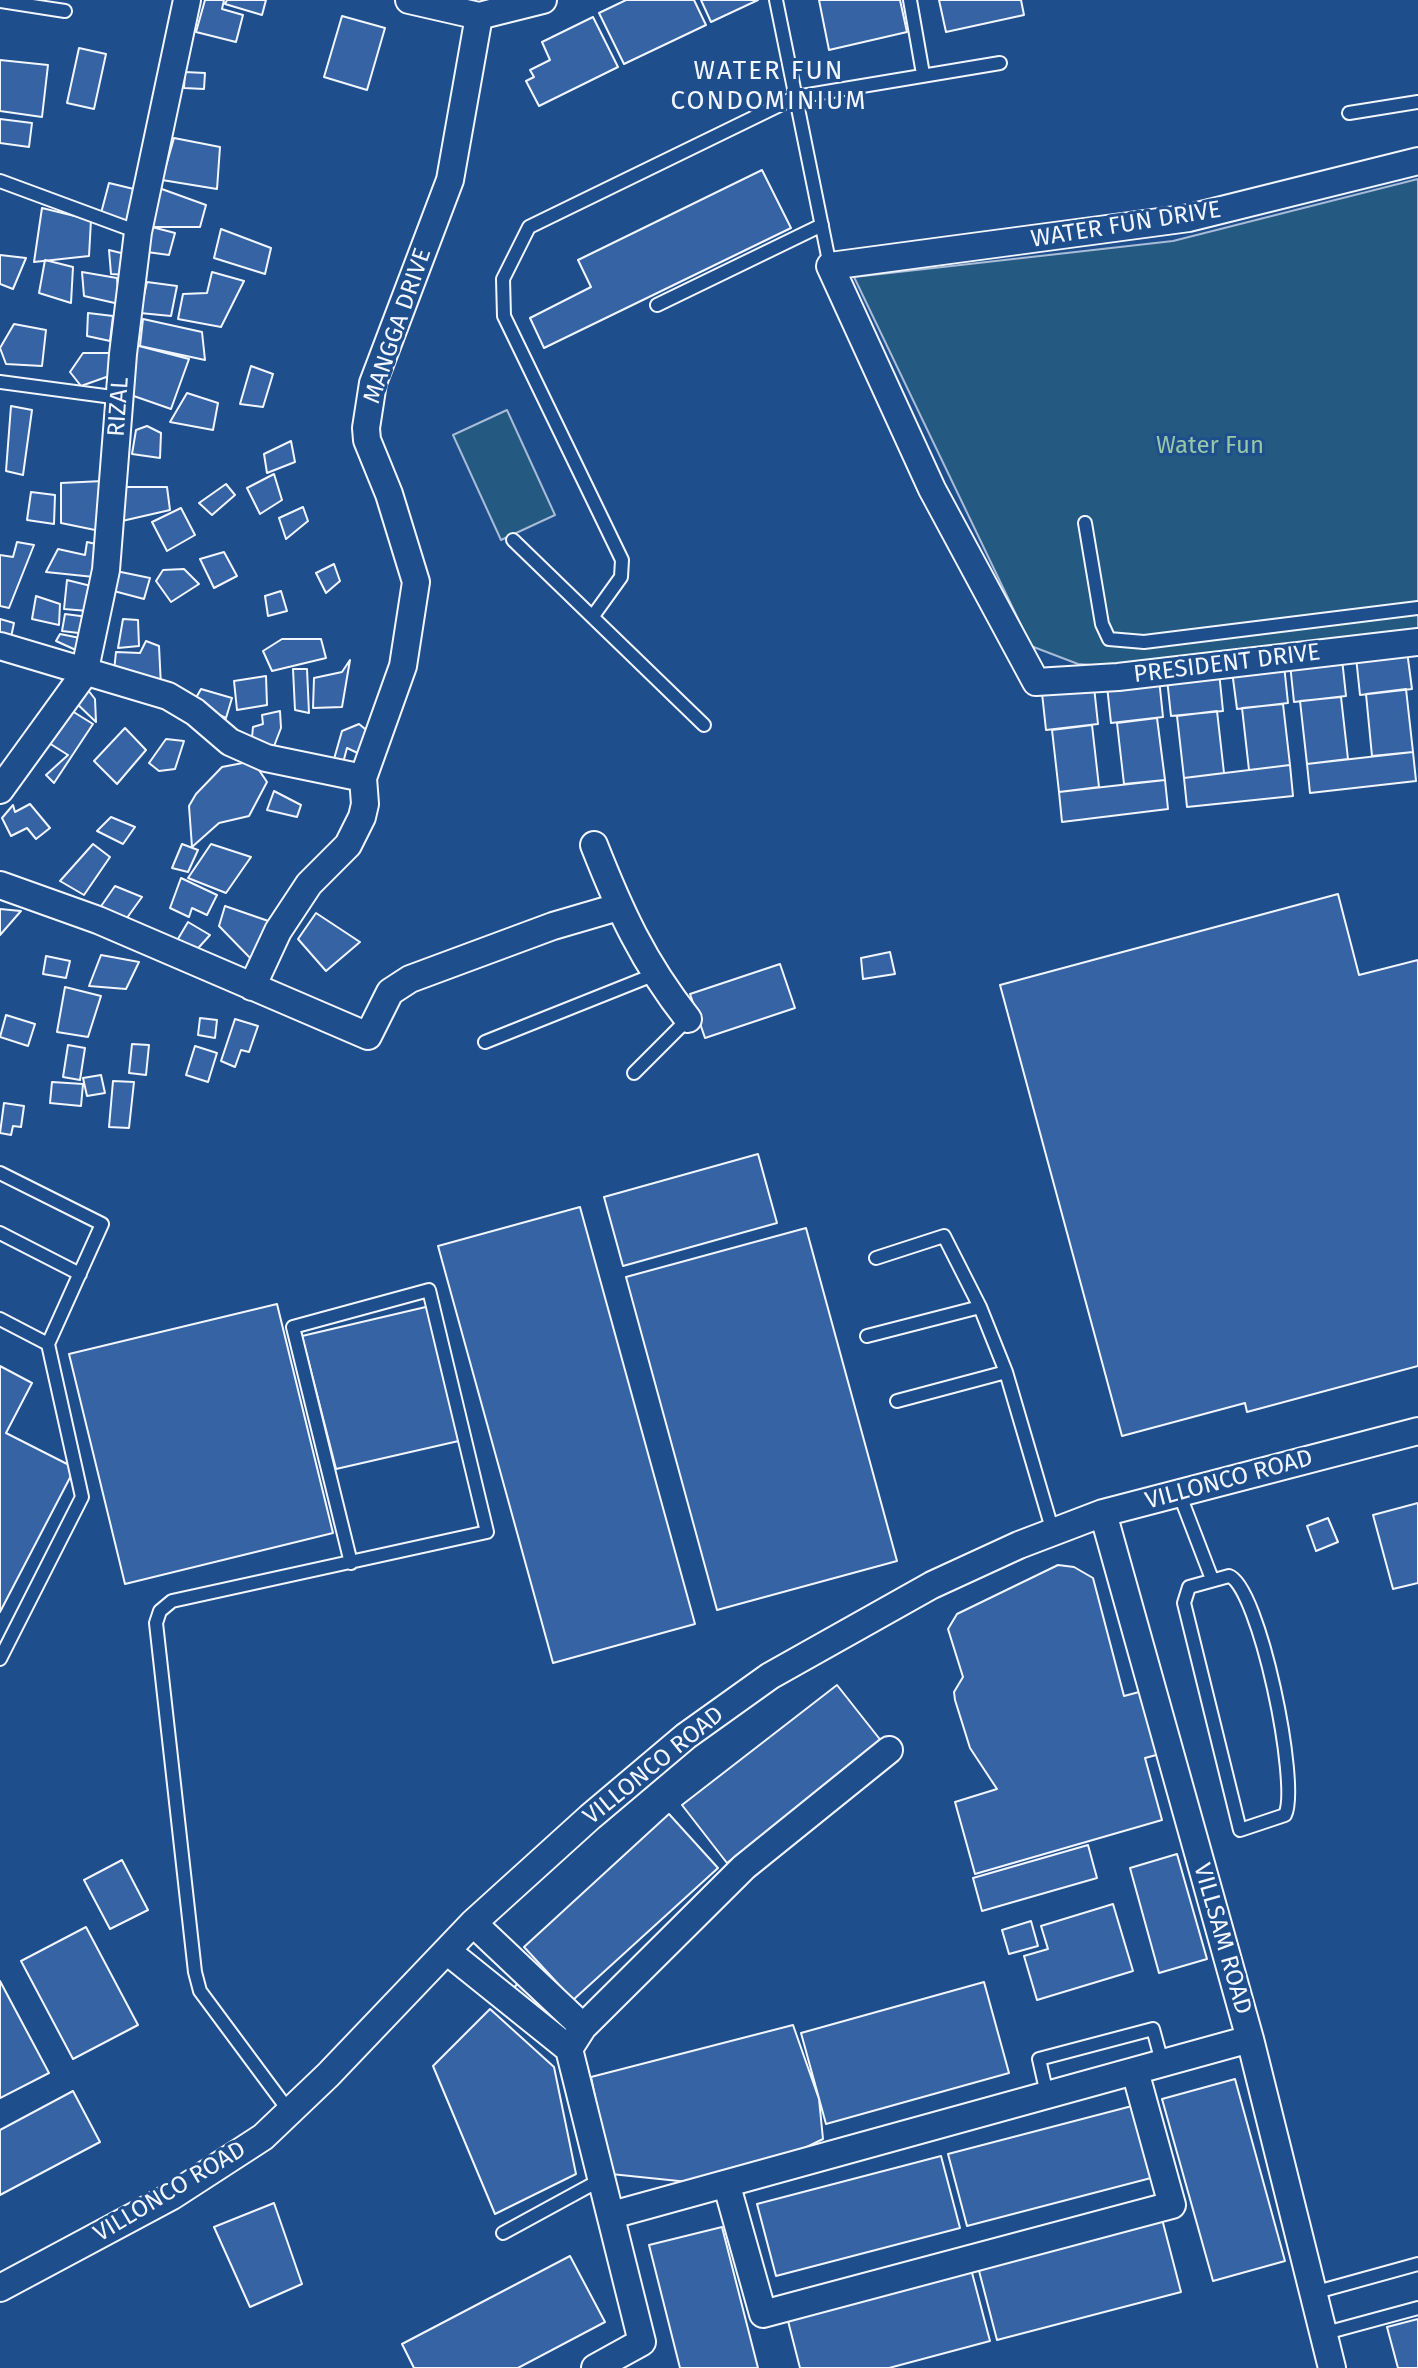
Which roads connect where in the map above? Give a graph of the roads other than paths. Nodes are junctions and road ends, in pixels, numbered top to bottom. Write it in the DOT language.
graph roads {
  1 [pos="187,0"];
  2 [pos="409,0"];
  3 [pos="543,0"];
  4 [pos="776,0"];
  5 [pos="910,0"];
  6 [pos="0,1"];
  7 [pos="65,11"];
  8 [pos="479,16"];
  9 [pos="1000,63"];
  10 [pos="923,74"];
  11 [pos="796,97"];
  12 [pos="1418,102"];
  13 [pos="1349,113"];
  14 [pos="1418,161"];
  15 [pos="0,181"];
  16 [pos="822,225"];
  17 [pos="138,232"];
  18 [pos="830,266"];
  19 [pos="657,305"];
  20 [pos="0,382"];
  21 [pos="120,398"];
  22 [pos="1085,523"];
  23 [pos="513,540"];
  24 [pos="1418,608"];
  25 [pos="593,616"];
  26 [pos="1418,642"];
  27 [pos="0,646"];
  28 [pos="84,674"];
  29 [pos="704,725"];
  30 [pos="363,778"];
  31 [pos="0,790"];
  32 [pos="594,845"];
  33 [pos="0,885"];
  34 [pos="618,907"];
  35 [pos="653,975"];
  36 [pos="252,987"];
  37 [pos="688,1019"];
  38 [pos="485,1042"];
  39 [pos="634,1073"];
  40 [pos="0,1173"];
  41 [pos="0,1233"];
  42 [pos="876,1258"];
  43 [pos="80,1274"];
  44 [pos="980,1307"];
  45 [pos="0,1319"];
  46 [pos="867,1336"];
  47 [pos="48,1344"];
  48 [pos="1006,1372"];
  49 [pos="897,1401"];
  50 [pos="1418,1431"];
  51 [pos="1179,1493"];
  52 [pos="1103,1513"];
  53 [pos="1053,1532"];
  54 [pos="351,1563"];
  55 [pos="1212,1579"];
  56 [pos="0,1659"];
  57 [pos="889,1750"];
  58 [pos="473,1923"];
  59 [pos="447,1951"];
  60 [pos="509,1957"];
  61 [pos="485,1982"];
  62 [pos="583,2027"];
  63 [pos="1250,2039"];
  64 [pos="569,2049"];
  65 [pos="1162,2062"];
  66 [pos="1135,2071"];
  67 [pos="1047,2094"];
  68 [pos="289,2111"];
  69 [pos="602,2179"];
  70 [pos="727,2186"];
  71 [pos="612,2215"];
  72 [pos="503,2233"];
  73 [pos="1418,2264"];
  74 [pos="0,2288"];
  75 [pos="1311,2294"];
  76 [pos="1418,2308"];
  77 [pos="1322,2334"];
  78 [pos="595,2368"];
  79 [pos="1332,2368"];
  1 -- 17 [label="street, RIZAL"];
  2 -- 8 [label="street"];
  3 -- 8 [label="street"];
  4 -- 11 [label="lane"];
  5 -- 10 [label="lane"];
  6 -- 7 [label="lane"];
  8 -- 30 [label="street, MANGGA DRIVE"];
  9 -- 10 [label="lane"];
  10 -- 11 [label="lane"];
  11 -- 16 [label="lane"];
  11 -- 25 [label="lane"];
  12 -- 13 [label="lane"];
  14 -- 18 [label="street, WATER FUN DRIVE"];
  15 -- 17 [label="lane"];
  16 -- 18 [label="lane"];
  16 -- 19 [label="lane"];
  17 -- 21 [label="street, RIZAL"];
  18 -- 26 [label="street, PRESIDENT DRIVE"];
  20 -- 21 [label="lane"];
  21 -- 28 [label="street, RIZAL"];
  22 -- 24 [label="lane"];
  23 -- 25 [label="lane"];
  25 -- 29 [label="lane"];
  27 -- 28 [label="street"];
  28 -- 30 [label="street"];
  28 -- 31 [label="street, RIZAL"];
  30 -- 36 [label="street, MANGGA DRIVE"];
  32 -- 34 [label="street"];
  33 -- 36 [label="street"];
  34 -- 35 [label="street"];
  34 -- 36 [label="street"];
  35 -- 37 [label="street"];
  35 -- 38 [label="lane"];
  37 -- 39 [label="lane"];
  40 -- 43 [label="lane"];
  41 -- 43 [label="lane"];
  42 -- 44 [label="lane"];
  43 -- 47 [label="lane"];
  44 -- 46 [label="lane"];
  44 -- 48 [label="lane"];
  45 -- 47 [label="lane"];
  47 -- 56 [label="lane"];
  48 -- 49 [label="lane"];
  48 -- 53 [label="lane"];
  50 -- 51 [label="street, VILLONCO ROAD"];
  51 -- 52 [label="street, VILLONCO ROAD"];
  51 -- 55 [label="lane"];
  52 -- 53 [label="street, VILLONCO ROAD"];
  52 -- 63 [label="street, VILLSAM ROAD"];
  53 -- 58 [label="street, VILLONCO ROAD"];
  54 -- 54 [label="lane"];
  54 -- 68 [label="lane"];
  55 -- 55 [label="lane"];
  57 -- 62 [label="street"];
  58 -- 59 [label="street, VILLONCO ROAD"];
  58 -- 60 [label="street"];
  59 -- 61 [label="street"];
  59 -- 68 [label="street, VILLONCO ROAD"];
  60 -- 61 [label="street"];
  60 -- 62 [label="street"];
  61 -- 64 [label="street"];
  62 -- 64 [label="street"];
  63 -- 65 [label="street"];
  63 -- 75 [label="street, VILLSAM ROAD"];
  64 -- 69 [label="street"];
  65 -- 66 [label="street"];
  65 -- 67 [label="lane"];
  66 -- 67 [label="street"];
  66 -- 70 [label="street"];
  67 -- 70 [label="street"];
  68 -- 74 [label="street, VILLONCO ROAD"];
  69 -- 71 [label="street"];
  69 -- 72 [label="lane"];
  70 -- 71 [label="street"];
  71 -- 78 [label="street"];
  73 -- 75 [label="lane"];
  75 -- 77 [label="street, VILLSAM ROAD"];
  76 -- 77 [label="lane"];
  77 -- 79 [label="street, VILLSAM ROAD"];
}
